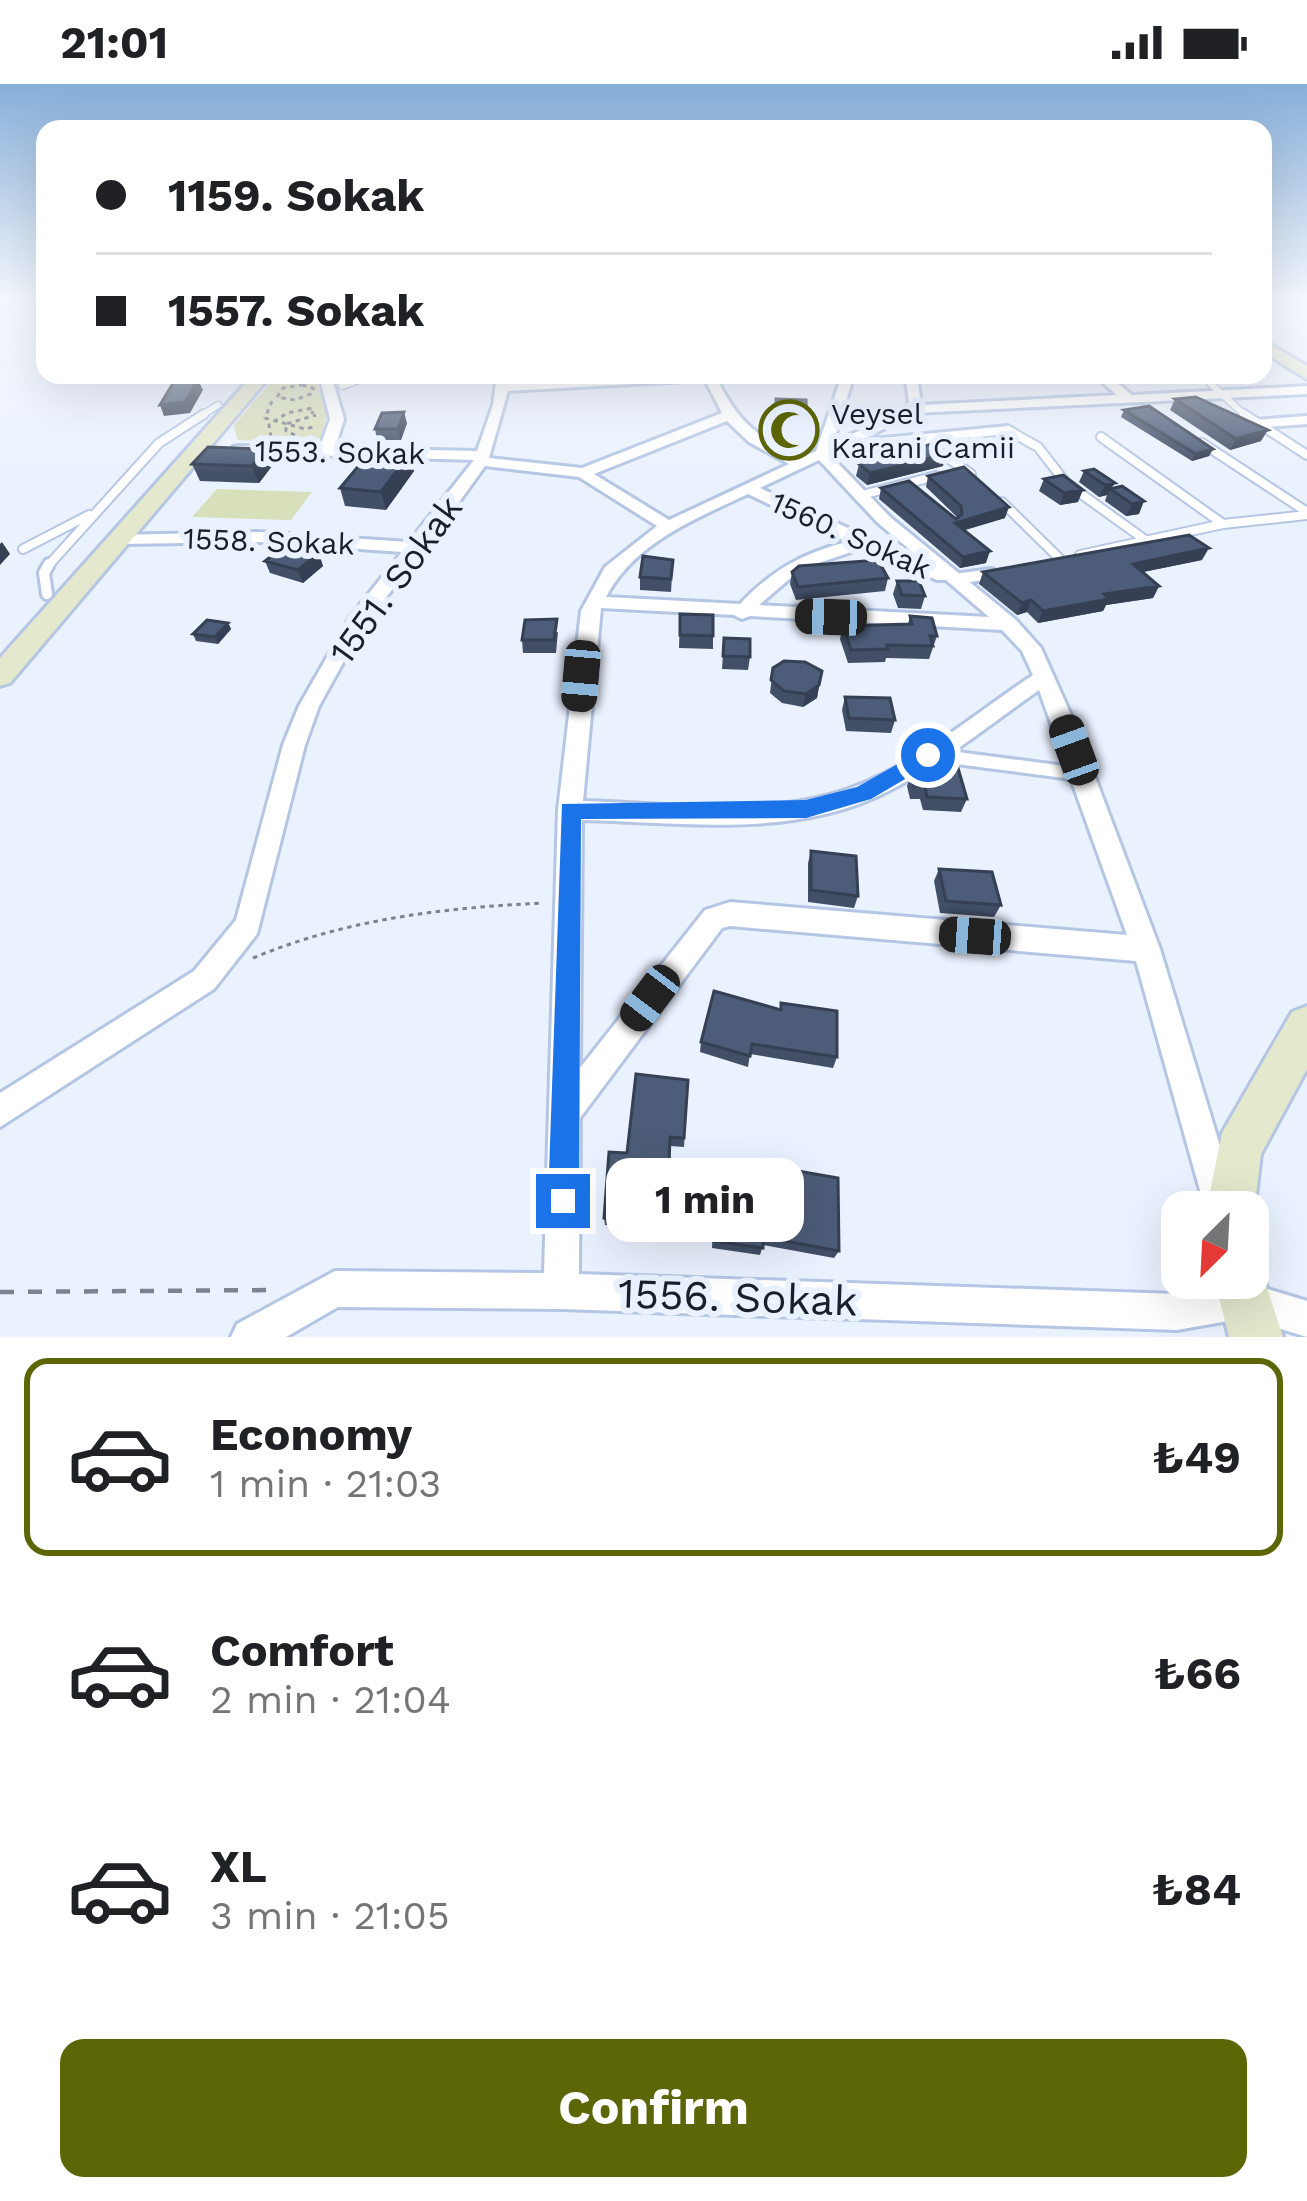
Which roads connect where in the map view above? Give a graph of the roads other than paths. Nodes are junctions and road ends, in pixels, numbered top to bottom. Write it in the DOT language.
graph roads {
  1 [pos="237,384"];
  2 [pos="254,384"];
  3 [pos="333,384"];
  4 [pos="502,384"];
  5 [pos="713,384"];
  6 [pos="845,384"];
  7 [pos="914,384"];
  8 [pos="1113,384"];
  9 [pos="1217,389"];
  10 [pos="1307,390"];
  11 [pos="1136,400"];
  12 [pos="218,405"];
  13 [pos="909,412"];
  14 [pos="1159,413"];
  15 [pos="727,416"];
  16 [pos="1307,420"];
  17 [pos="1256,424"];
  18 [pos="1009,430"];
  19 [pos="1101,437"];
  20 [pos="1196,439"];
  21 [pos="922,440"];
  22 [pos="327,449"];
  23 [pos="196,450"];
  24 [pos="822,455"];
  25 [pos="1307,455"];
  26 [pos="483,458"];
  27 [pos="963,469"];
  28 [pos="583,473"];
  29 [pos="910,484"];
  30 [pos="983,484"];
  31 [pos="747,488"];
  32 [pos="858,496"];
  33 [pos="923,496"];
  34 [pos="998,499"];
  35 [pos="99,511"];
  36 [pos="1307,513"];
  37 [pos="1223,524"];
  38 [pos="668,526"];
  39 [pos="120,538"];
  40 [pos="1148,542"];
  41 [pos="862,543"];
  42 [pos="417,548"];
  43 [pos="22,549"];
  44 [pos="1060,559"];
  45 [pos="1041,563"];
  46 [pos="1003,571"];
  47 [pos="955,579"];
  48 [pos="47,594"];
  49 [pos="594,602"];
  50 [pos="742,613"];
  51 [pos="1009,624"];
  52 [pos="0,646"];
  53 [pos="0,676"];
  54 [pos="1043,677"];
  55 [pos="928,755"];
  56 [pos="1083,775"];
  57 [pos="570,810"];
  58 [pos="1146,949"];
  59 [pos="1307,1027"];
  60 [pos="0,1111"];
  61 [pos="566,1111"];
  62 [pos="1220,1191"];
  63 [pos="1230,1191"];
  64 [pos="561,1291"];
  65 [pos="1247,1305"];
  66 [pos="1307,1319"];
  67 [pos="250,1337"];
  1 -- 12 [label="street"];
  2 -- 23 [label="street"];
  3 -- 22 [label="street"];
  4 -- 26 [label="street, 1551. Sokak"];
  5 -- 15 [label="street"];
  6 -- 24 [label="street"];
  7 -- 13 [label="street"];
  8 -- 11 [label="street"];
  9 -- 10 [label="street"];
  9 -- 11 [label="street"];
  9 -- 17 [label="lane"];
  11 -- 13 [label="street"];
  11 -- 14 [label="lane"];
  12 -- 35 [label="lane"];
  12 -- 48 [label="street"];
  13 -- 21 [label="street"];
  13 -- 24 [label="street"];
  15 -- 24 [label="street"];
  15 -- 28 [label="street"];
  16 -- 17 [label="street"];
  17 -- 25 [label="lane"];
  18 -- 21 [label="street"];
  18 -- 40 [label="lane"];
  19 -- 37 [label="lane"];
  20 -- 36 [label="lane"];
  21 -- 24 [label="street"];
  21 -- 27 [label="lane"];
  22 -- 23 [label="street, 1553. Sokak"];
  22 -- 26 [label="street, 1553. Sokak"];
  23 -- 39 [label="street"];
  24 -- 31 [label="street"];
  24 -- 32 [label="street"];
  26 -- 28 [label="street, 1553. Sokak"];
  26 -- 42 [label="street, 1551. Sokak"];
  27 -- 29 [label="lane"];
  27 -- 30 [label="lane"];
  28 -- 38 [label="street, 1553. Sokak"];
  29 -- 32 [label="lane"];
  29 -- 33 [label="lane"];
  31 -- 38 [label="street"];
  31 -- 41 [label="street, 1560. Sokak"];
  32 -- 47 [label="street"];
  34 -- 44 [label="lane"];
  35 -- 43 [label="lane"];
  35 -- 48 [label="lane"];
  36 -- 37 [label="lane"];
  37 -- 40 [label="lane"];
  38 -- 49 [label="street"];
  39 -- 42 [label="street, 1558. Sokak"];
  39 -- 53 [label="street"];
  40 -- 44 [label="lane"];
  41 -- 47 [label="street, 1560. Sokak"];
  41 -- 50 [label="street"];
  42 -- 60 [label="street, 1551. Sokak"];
  44 -- 45 [label="lane"];
  46 -- 47 [label="lane"];
  47 -- 51 [label="street"];
  48 -- 52 [label="street"];
  49 -- 50 [label="street"];
  49 -- 57 [label="street"];
  50 -- 51 [label="street"];
  51 -- 54 [label="street"];
  54 -- 55 [label="street"];
  54 -- 56 [label="street"];
  55 -- 56 [label="lane"];
  55 -- 57 [label="street"];
  56 -- 58 [label="street"];
  57 -- 61 [label="street"];
  58 -- 61 [label="street"];
  58 -- 62 [label="street"];
  59 -- 63 [label="street"];
  61 -- 64 [label="street"];
  64 -- 65 [label="street, 1556. Sokak"];
  64 -- 67 [label="street, 1556. Sokak"];
  65 -- 66 [label="street, 1556. Sokak"];
}
